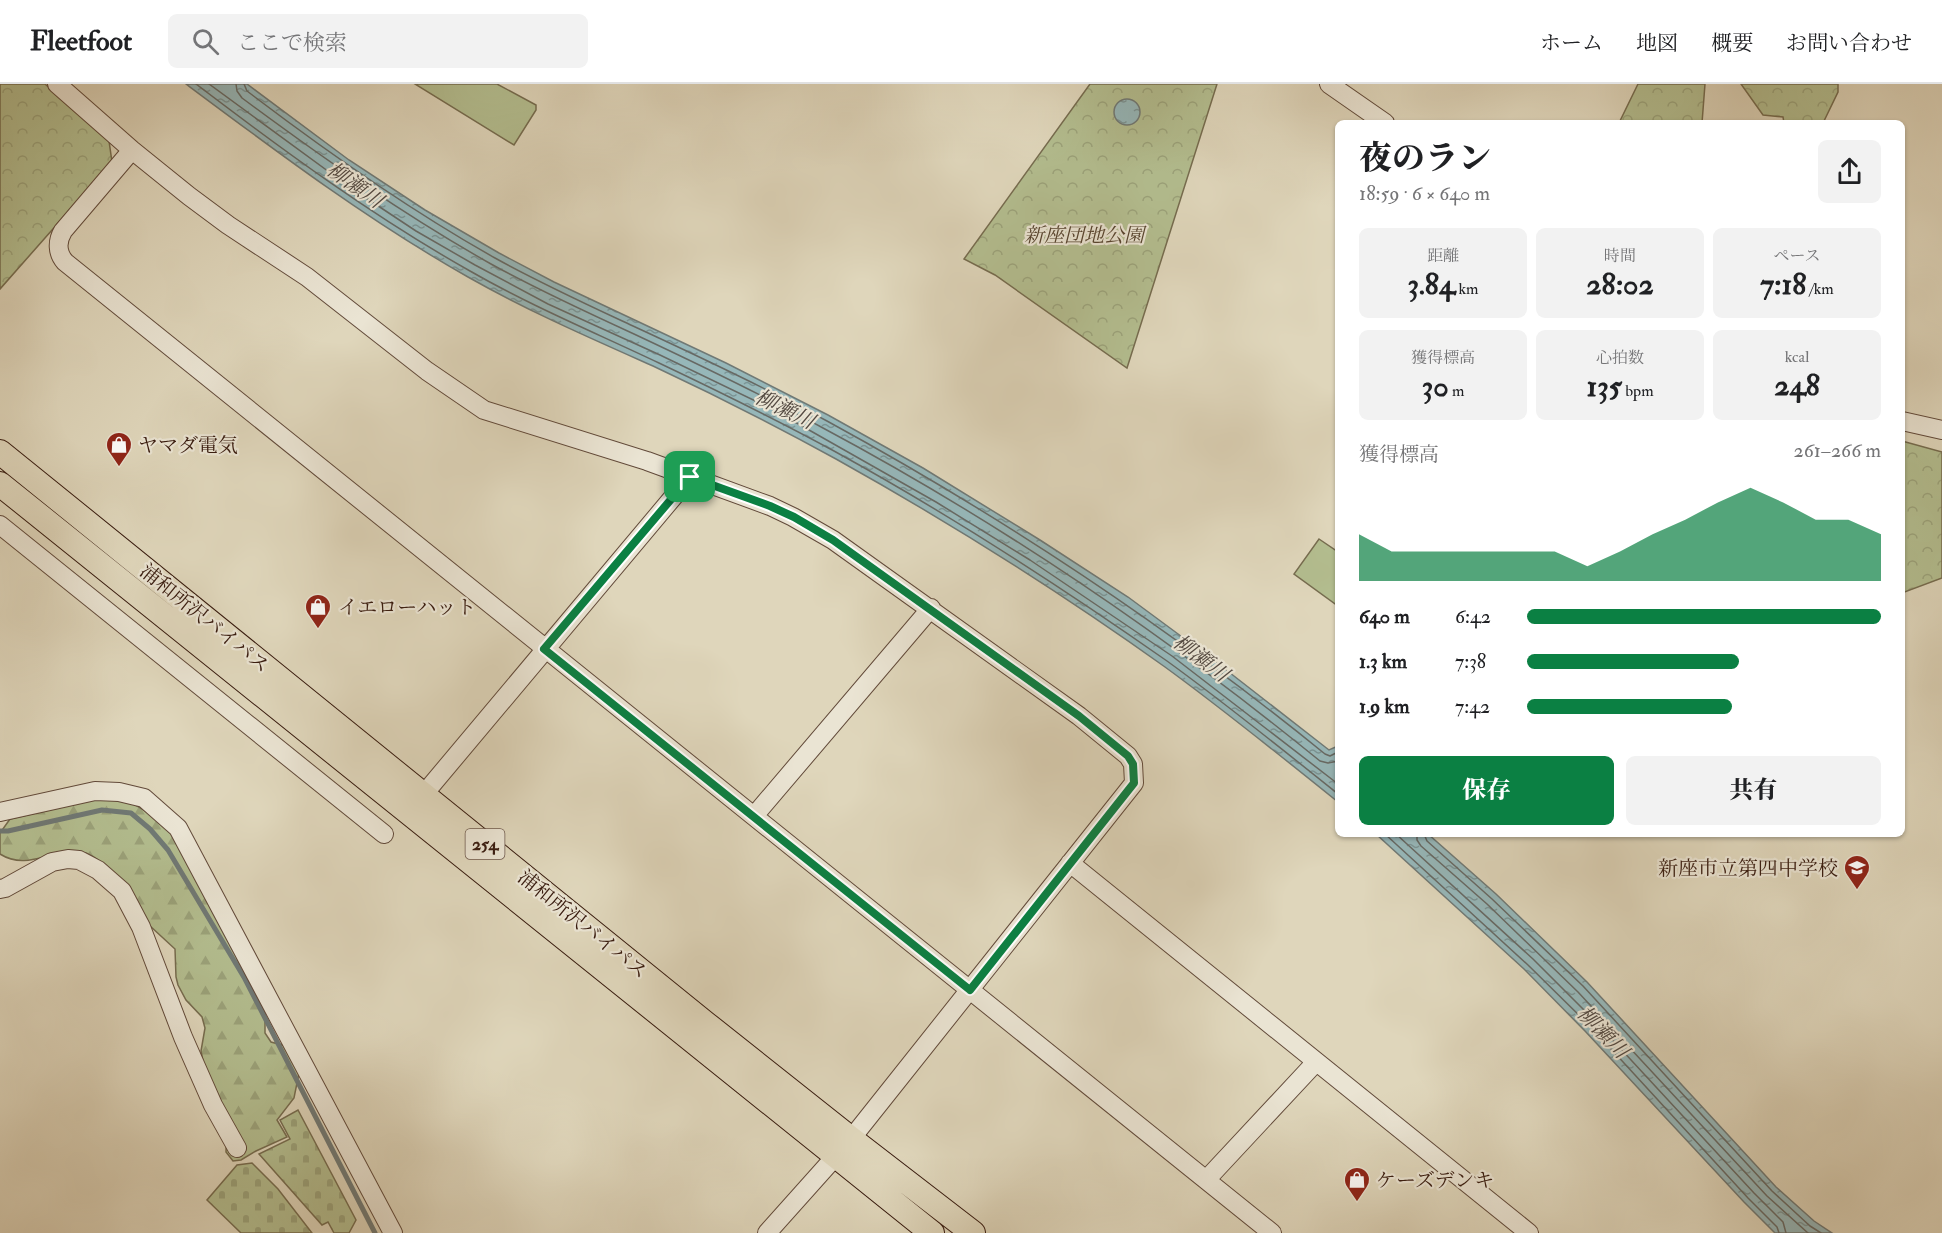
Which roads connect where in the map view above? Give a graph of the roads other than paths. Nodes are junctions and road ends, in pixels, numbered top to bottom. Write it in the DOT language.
graph roads {
  1 [pos="57,84"];
  2 [pos="1329,84"];
  3 [pos="1382,120"];
  4 [pos="132,150"];
  5 [pos="1905,422"];
  6 [pos="1942,430"];
  7 [pos="0,452"];
  8 [pos="690,477"];
  9 [pos="0,483"];
  10 [pos="0,525"];
  11 [pos="931,608"];
  12 [pos="544,649"];
  13 [pos="424,794"];
  14 [pos="0,812"];
  15 [pos="754,816"];
  16 [pos="384,834"];
  17 [pos="1070,863"];
  18 [pos="0,890"];
  19 [pos="970,990"];
  20 [pos="1316,1062"];
  21 [pos="237,1148"];
  22 [pos="843,1148"];
  23 [pos="1206,1180"];
  24 [pos="393,1233"];
  25 [pos="767,1233"];
  26 [pos="932,1233"];
  27 [pos="973,1233"];
  28 [pos="1272,1233"];
  29 [pos="1529,1233"];
  1 -- 4 [label="street"];
  2 -- 3 [label="street"];
  4 -- 8 [label="street"];
  4 -- 12 [label="street"];
  5 -- 6 [label="street"];
  7 -- 13 [label="highway, 浦和所沢バイパス / 254"];
  8 -- 11 [label="street"];
  8 -- 12 [label="street"];
  9 -- 22 [label="highway, 浦和所沢バイパス / 254"];
  10 -- 16 [label="street"];
  11 -- 15 [label="street"];
  11 -- 17 [label="street"];
  12 -- 13 [label="street"];
  12 -- 15 [label="street"];
  13 -- 22 [label="highway, 浦和所沢バイパス / 254"];
  14 -- 24 [label="street"];
  15 -- 19 [label="street"];
  17 -- 19 [label="street"];
  17 -- 20 [label="street"];
  18 -- 21 [label="street"];
  19 -- 22 [label="street"];
  19 -- 23 [label="street"];
  20 -- 23 [label="street"];
  20 -- 29 [label="street"];
  22 -- 25 [label="street"];
  22 -- 26 [label="highway, 浦和所沢バイパス / 254"];
  22 -- 27 [label="highway, 浦和所沢バイパス / 254"];
  23 -- 28 [label="street"];
}
